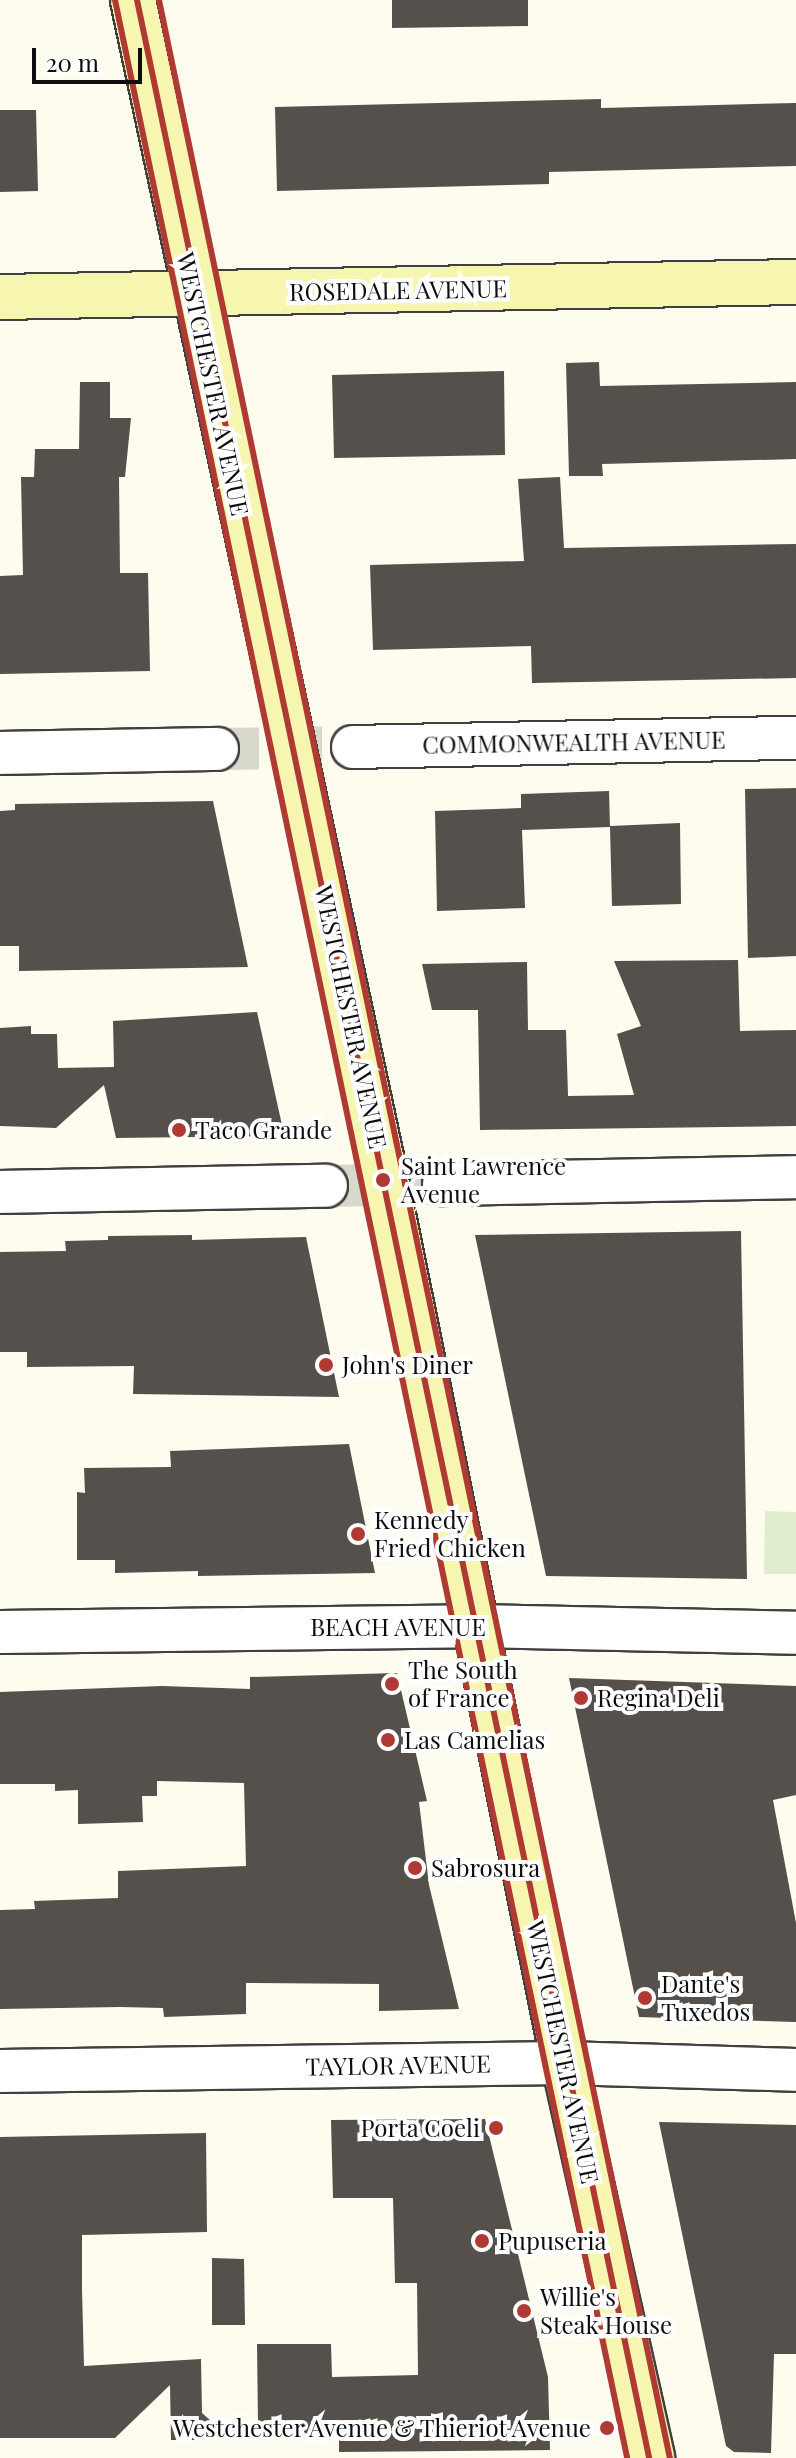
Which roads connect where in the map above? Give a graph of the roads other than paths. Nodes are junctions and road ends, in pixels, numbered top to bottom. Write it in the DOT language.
graph roads {
  1 [pos="133,0"];
  2 [pos="796,282"];
  3 [pos="193,293"];
  4 [pos="0,297"];
  5 [pos="796,738"];
  6 [pos="353,747"];
  7 [pos="217,749"];
  8 [pos="0,753"];
  9 [pos="796,1177"];
  10 [pos="444,1184"];
  11 [pos="326,1186"];
  12 [pos="0,1192"];
  13 [pos="473,1626"];
  14 [pos="0,1632"];
  15 [pos="796,1633"];
  16 [pos="564,2063"];
  17 [pos="796,2070"];
  18 [pos="0,2071"];
  19 [pos="652,2458"];
  1 -- 3 [label="main road, WESTCHESTER AVENUE"];
  2 -- 3 [label="main road, ROSEDALE AVENUE"];
  3 -- 4 [label="main road, ROSEDALE AVENUE"];
  3 -- 13 [label="main road, WESTCHESTER AVENUE"];
  5 -- 6 [label="street, COMMONWEALTH AVENUE"];
  7 -- 8 [label="street"];
  9 -- 10 [label="street"];
  11 -- 12 [label="street"];
  13 -- 14 [label="street, BEACH AVENUE"];
  13 -- 15 [label="street, BEACH AVENUE"];
  13 -- 16 [label="main road, WESTCHESTER AVENUE"];
  16 -- 17 [label="street, TAYLOR AVENUE"];
  16 -- 18 [label="street, TAYLOR AVENUE"];
  16 -- 19 [label="main road, WESTCHESTER AVENUE"];
}
